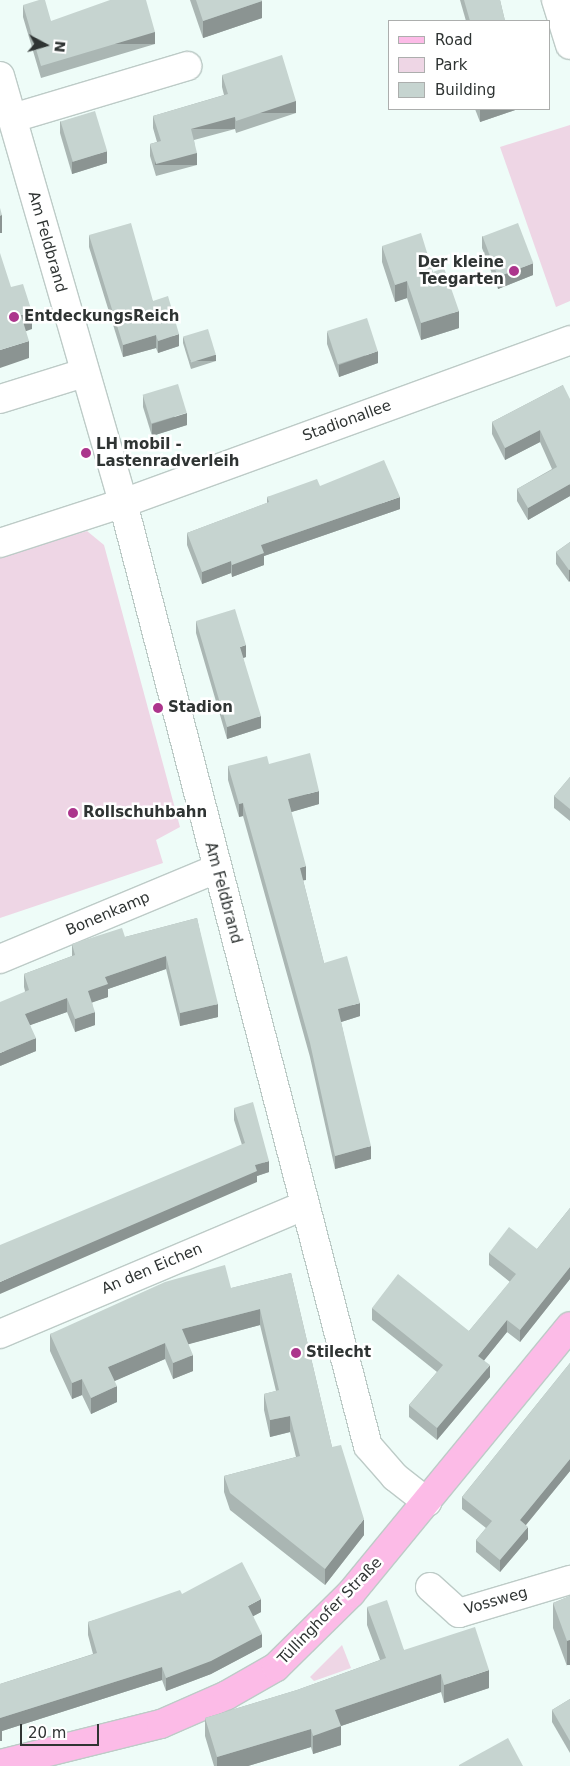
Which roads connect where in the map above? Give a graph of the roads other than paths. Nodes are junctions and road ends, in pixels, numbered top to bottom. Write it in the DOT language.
graph roads {
  1 [pos="556,0"];
  2 [pos="570,45"];
  3 [pos="187,66"];
  4 [pos="0,76"];
  5 [pos="13,118"];
  6 [pos="570,340"];
  7 [pos="84,373"];
  8 [pos="0,399"];
  9 [pos="123,503"];
  10 [pos="0,543"];
  11 [pos="216,869"];
  12 [pos="0,959"];
  13 [pos="305,1205"];
  14 [pos="570,1326"];
  15 [pos="0,1334"];
  16 [pos="427,1502"];
  17 [pos="570,1580"];
  18 [pos="430,1587"];
  19 [pos="0,1764"];
  1 -- 2 [label="street"];
  3 -- 5 [label="street"];
  4 -- 5 [label="street, Am Feldbrand"];
  5 -- 7 [label="street, Am Feldbrand"];
  6 -- 9 [label="street, Stadionallee"];
  7 -- 8 [label="street"];
  7 -- 9 [label="street, Am Feldbrand"];
  9 -- 10 [label="street"];
  9 -- 11 [label="street, Am Feldbrand"];
  11 -- 12 [label="street, Bonenkamp"];
  11 -- 13 [label="street, Am Feldbrand"];
  13 -- 15 [label="street, An den Eichen"];
  13 -- 16 [label="street, Am Feldbrand"];
  14 -- 16 [label="main road, Tüllinghofer Straße"];
  16 -- 19 [label="main road, Tüllinghofer Straße"];
  17 -- 18 [label="street, Vossweg"];
}
